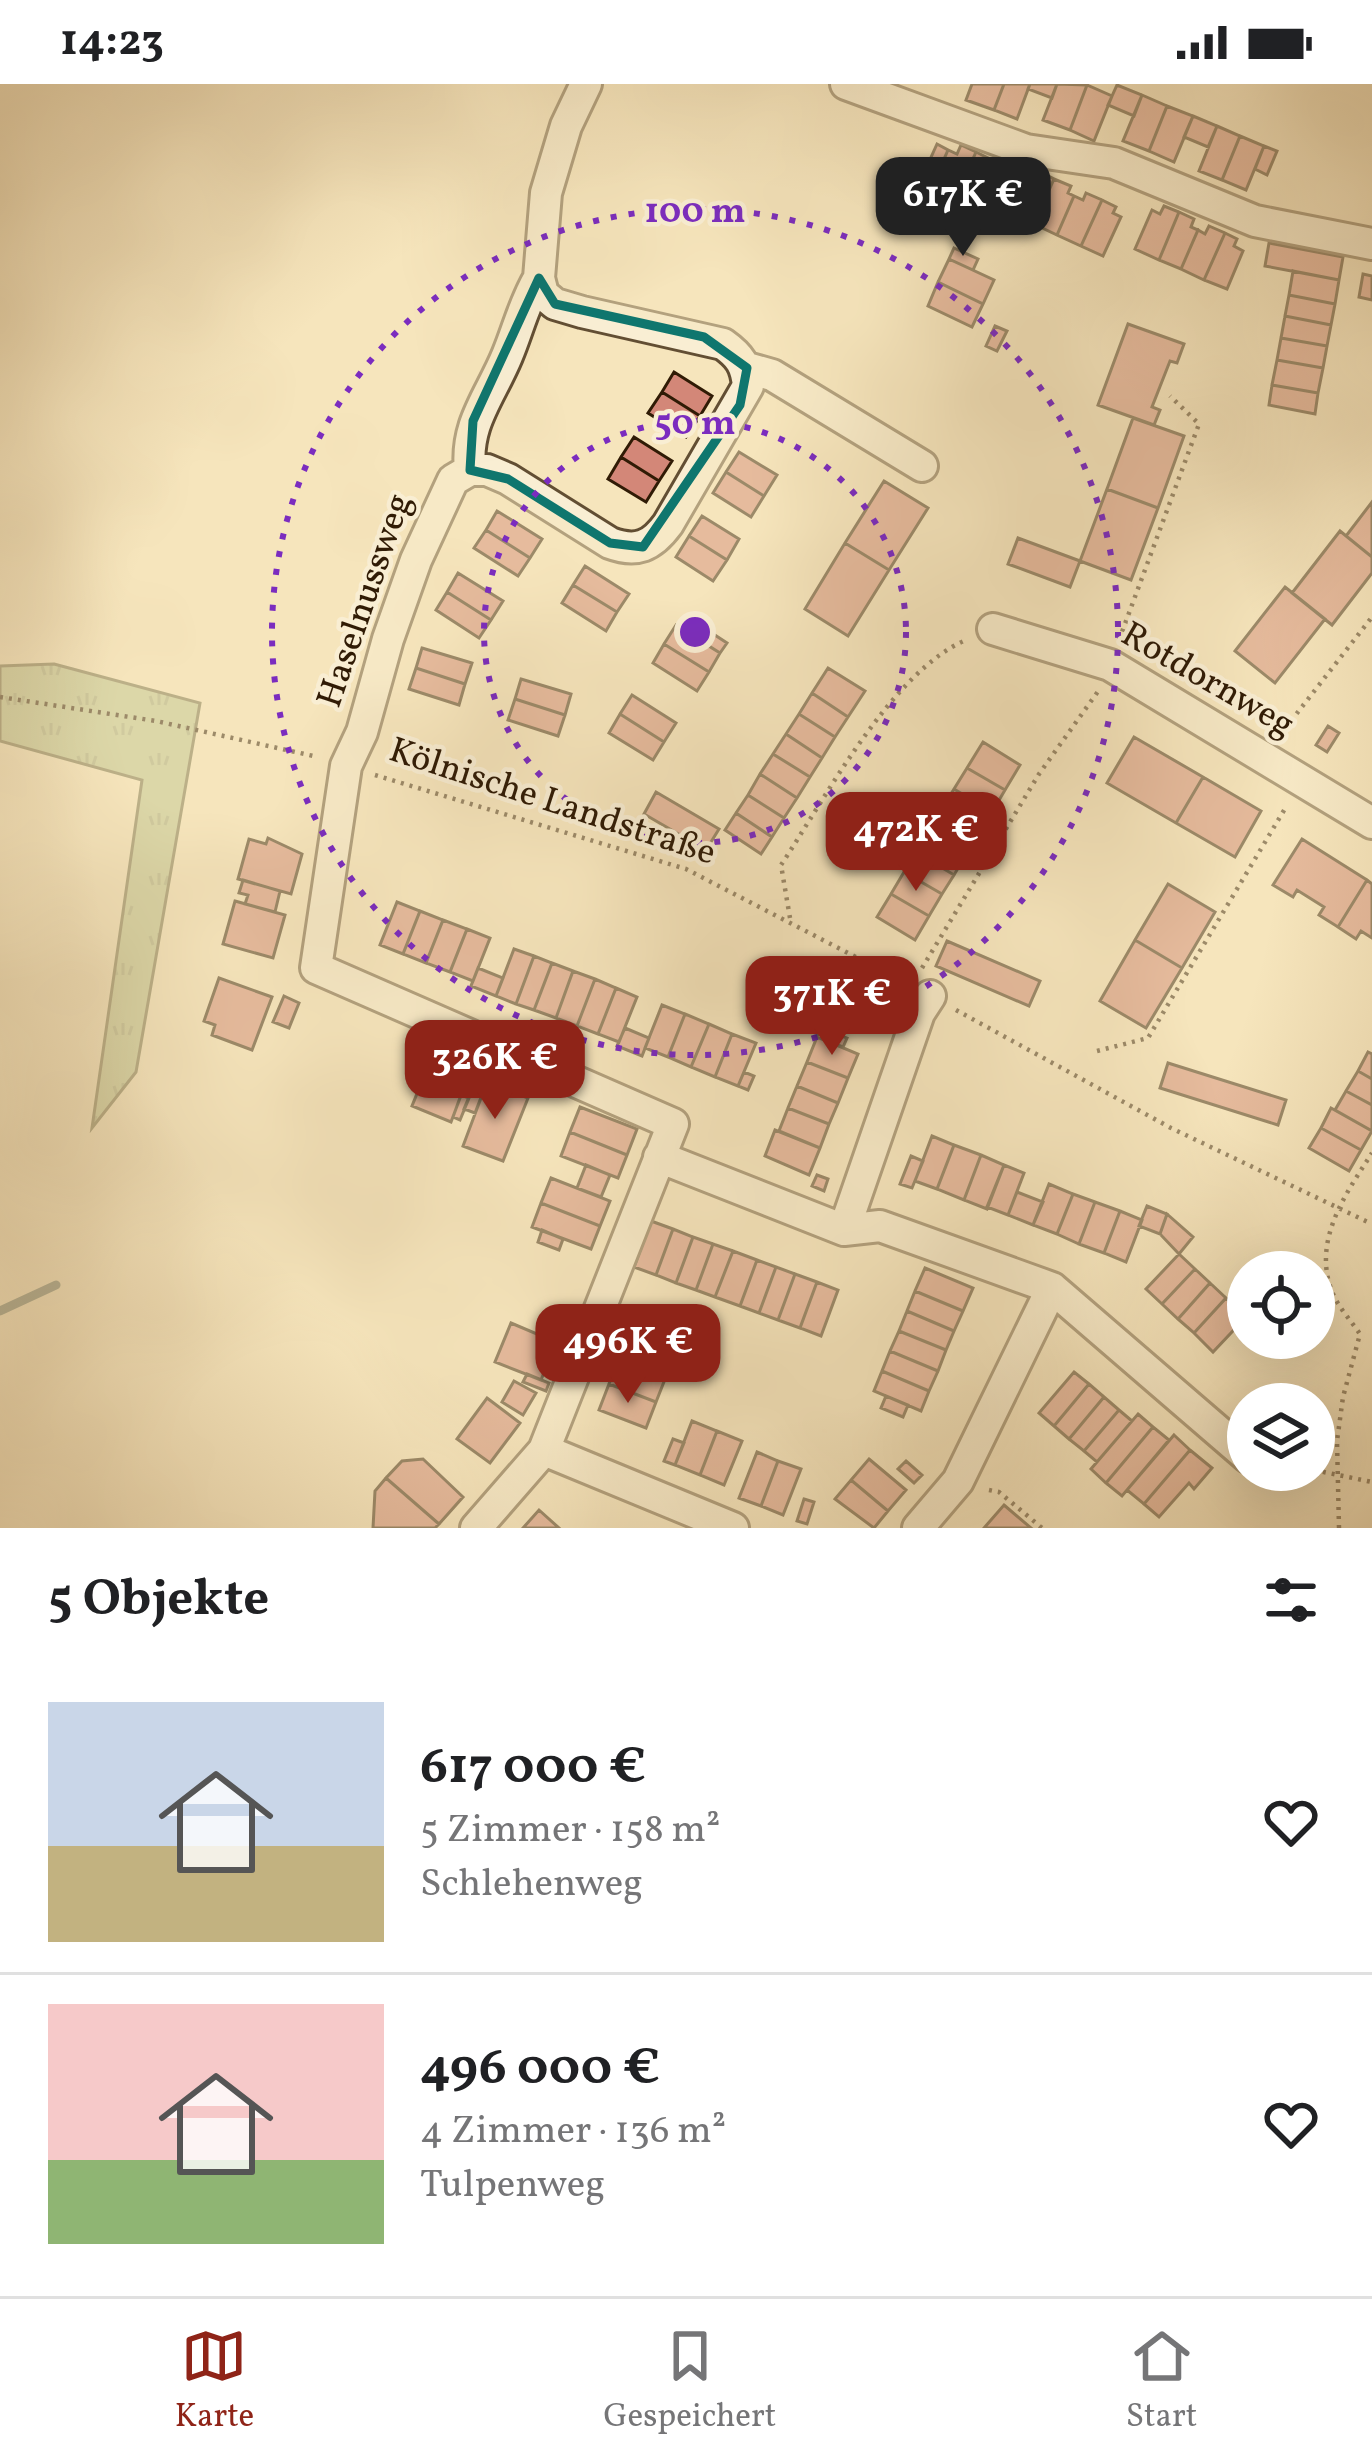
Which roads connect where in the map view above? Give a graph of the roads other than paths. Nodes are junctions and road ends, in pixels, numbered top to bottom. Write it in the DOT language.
graph roads {
  1 [pos="586,84"];
  2 [pos="846,84"];
  3 [pos="921,95"];
  4 [pos="1372,244"];
  5 [pos="539,278"];
  6 [pos="747,368"];
  7 [pos="922,466"];
  8 [pos="470,470"];
  9 [pos="993,629"];
  10 [pos="1372,823"];
  11 [pos="921,991"];
  12 [pos="659,1157"];
  13 [pos="844,1230"];
  14 [pos="1052,1288"];
  15 [pos="1227,1439"];
  16 [pos="544,1450"];
  17 [pos="476,1528"];
  18 [pos="734,1528"];
  19 [pos="918,1528"];
  1 -- 5 [label="street"];
  2 -- 3 [label="street"];
  3 -- 4 [label="street"];
  5 -- 6 [label="street"];
  5 -- 8 [label="street"];
  6 -- 7 [label="street"];
  6 -- 8 [label="street"];
  8 -- 12 [label="street, Haselnussweg"];
  9 -- 10 [label="street, Rotdornweg"];
  11 -- 13 [label="street"];
  12 -- 13 [label="street"];
  12 -- 16 [label="street"];
  13 -- 14 [label="street"];
  14 -- 15 [label="street"];
  14 -- 19 [label="street"];
  16 -- 17 [label="street"];
  16 -- 18 [label="street"];
}
